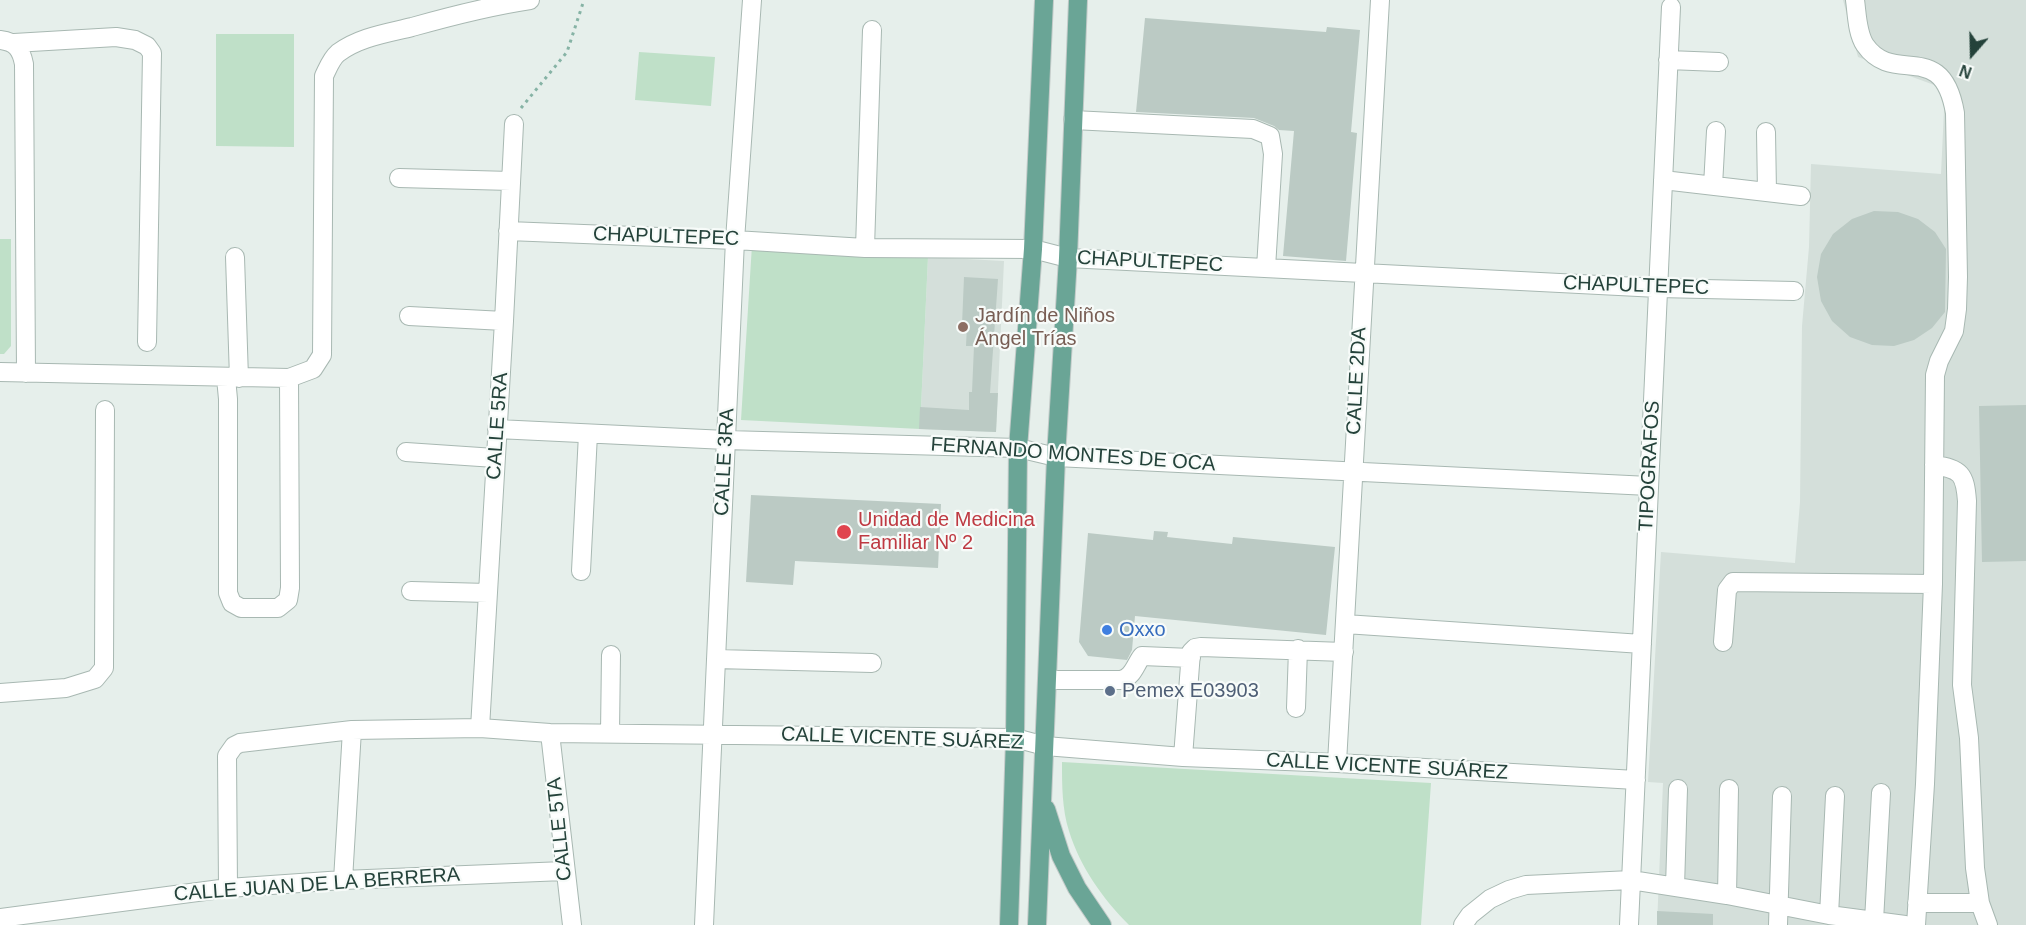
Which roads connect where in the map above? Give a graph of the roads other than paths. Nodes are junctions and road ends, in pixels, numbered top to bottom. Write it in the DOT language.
graph roads {
  1 [pos="530,0"];
  2 [pos="752,0"];
  3 [pos="1044,0"];
  4 [pos="1078,0"];
  5 [pos="1380,0"];
  6 [pos="1855,0"];
  7 [pos="1671,7"];
  8 [pos="872,30"];
  9 [pos="7,41"];
  10 [pos="1668,60"];
  11 [pos="1719,62"];
  12 [pos="1073,120"];
  13 [pos="514,124"];
  14 [pos="1716,131"];
  15 [pos="1766,132"];
  16 [pos="399,178"];
  17 [pos="1663,180"];
  18 [pos="511,181"];
  19 [pos="1713,186"];
  20 [pos="1767,192"];
  21 [pos="1801,196"];
  22 [pos="508,231"];
  23 [pos="735,240"];
  24 [pos="865,248"];
  25 [pos="1033,249"];
  26 [pos="235,257"];
  27 [pos="1068,258"];
  28 [pos="1266,268"];
  29 [pos="1364,273"];
  30 [pos="1658,288"];
  31 [pos="1794,291"];
  32 [pos="409,316"];
  33 [pos="504,321"];
  34 [pos="147,342"];
  35 [pos="0,372"];
  36 [pos="27,373"];
  37 [pos="232,378"];
  38 [pos="289,378"];
  39 [pos="105,410"];
  40 [pos="497,429"];
  41 [pos="588,434"];
  42 [pos="726,440"];
  43 [pos="1018,448"];
  44 [pos="406,452"];
  45 [pos="1056,457"];
  46 [pos="495,458"];
  47 [pos="1934,465"];
  48 [pos="1352,472"];
  49 [pos="1649,486"];
  50 [pos="580,571"];
  51 [pos="1933,584"];
  52 [pos="411,591"];
  53 [pos="488,593"];
  54 [pos="1345,624"];
  55 [pos="1723,642"];
  56 [pos="1642,644"];
  57 [pos="1298,649"];
  58 [pos="1344,652"];
  59 [pos="611,655"];
  60 [pos="1191,658"];
  61 [pos="716,659"];
  62 [pos="872,663"];
  63 [pos="1048,680"];
  64 [pos="0,693"];
  65 [pos="1296,708"];
  66 [pos="480,728"];
  67 [pos="352,730"];
  68 [pos="550,733"];
  69 [pos="610,733"];
  70 [pos="714,734"];
  71 [pos="1015,738"];
  72 [pos="1045,746"];
  73 [pos="1183,757"];
  74 [pos="1337,763"];
  75 [pos="1636,780"];
  76 [pos="1678,789"];
  77 [pos="1729,789"];
  78 [pos="1881,793"];
  79 [pos="1782,796"];
  80 [pos="1835,796"];
  81 [pos="1043,798"];
  82 [pos="564,871"];
  83 [pos="343,880"];
  84 [pos="1631,880"];
  85 [pos="1675,887"];
  86 [pos="228,888"];
  87 [pos="1727,895"];
  88 [pos="1917,903"];
  89 [pos="1980,903"];
  90 [pos="1779,904"];
  91 [pos="1829,915"];
  92 [pos="0,918"];
  93 [pos="1874,921"];
  94 [pos="572,925"];
  95 [pos="704,925"];
  96 [pos="1010,925"];
  97 [pos="1037,925"];
  98 [pos="1102,925"];
  99 [pos="1463,925"];
  100 [pos="1629,925"];
  101 [pos="1778,925"];
  102 [pos="1905,925"];
  103 [pos="1916,925"];
  104 [pos="1988,925"];
  1 -- 38 [label="street"];
  2 -- 23 [label="street, CALLE 3RA"];
  3 -- 25 [label="main road"];
  4 -- 12 [label="main road"];
  5 -- 29 [label="street, CALLE 2DA"];
  6 -- 47 [label="street"];
  7 -- 10 [label="street, TIPOGRAFOS"];
  8 -- 24 [label="street"];
  9 -- 34 [label="street"];
  9 -- 36 [label="street"];
  10 -- 11 [label="street"];
  10 -- 17 [label="street, TIPOGRAFOS"];
  12 -- 27 [label="main road"];
  12 -- 28 [label="street"];
  13 -- 18 [label="street, CALLE 5RA"];
  14 -- 19 [label="street"];
  15 -- 20 [label="street"];
  16 -- 18 [label="street"];
  17 -- 19 [label="street"];
  17 -- 30 [label="street, TIPOGRAFOS"];
  18 -- 22 [label="street, CALLE 5RA"];
  19 -- 20 [label="street"];
  20 -- 21 [label="street"];
  22 -- 23 [label="street, CHAPULTEPEC"];
  22 -- 33 [label="street, CALLE 5RA"];
  23 -- 24 [label="street, CHAPULTEPEC"];
  23 -- 42 [label="street, CALLE 3RA"];
  24 -- 25 [label="street, CHAPULTEPEC"];
  25 -- 27 [label="street, CHAPULTEPEC"];
  25 -- 43 [label="main road"];
  26 -- 37 [label="street"];
  27 -- 28 [label="street, CHAPULTEPEC"];
  27 -- 45 [label="main road"];
  28 -- 29 [label="street, CHAPULTEPEC"];
  29 -- 30 [label="street, CHAPULTEPEC"];
  29 -- 48 [label="street, CALLE 2DA"];
  30 -- 31 [label="street, CHAPULTEPEC"];
  30 -- 49 [label="street, TIPOGRAFOS"];
  32 -- 33 [label="street"];
  33 -- 40 [label="street, CALLE 5RA"];
  35 -- 36 [label="street"];
  36 -- 37 [label="street"];
  37 -- 38 [label="street"];
  37 -- 38 [label="street"];
  39 -- 64 [label="street"];
  40 -- 41 [label="street, FERNANDO MONTES DE OCA"];
  40 -- 46 [label="street, CALLE 5RA"];
  41 -- 42 [label="street, FERNANDO MONTES DE OCA"];
  41 -- 50 [label="street"];
  42 -- 43 [label="street, FERNANDO MONTES DE OCA"];
  42 -- 61 [label="street, CALLE 3RA"];
  43 -- 45 [label="street, FERNANDO MONTES DE OCA"];
  43 -- 71 [label="main road"];
  44 -- 46 [label="street"];
  45 -- 48 [label="street, FERNANDO MONTES DE OCA"];
  45 -- 63 [label="main road"];
  46 -- 53 [label="street, CALLE 5RA"];
  47 -- 51 [label="street"];
  47 -- 89 [label="street"];
  48 -- 49 [label="street, FERNANDO MONTES DE OCA"];
  48 -- 54 [label="street, CALLE 2DA"];
  49 -- 56 [label="street, TIPOGRAFOS"];
  51 -- 55 [label="street"];
  51 -- 88 [label="street"];
  52 -- 53 [label="street"];
  53 -- 66 [label="street, CALLE 5RA"];
  54 -- 56 [label="street"];
  54 -- 58 [label="street, CALLE 2DA"];
  56 -- 75 [label="street, TIPOGRAFOS"];
  57 -- 58 [label="street"];
  57 -- 60 [label="street"];
  57 -- 65 [label="street"];
  58 -- 74 [label="street, CALLE 2DA"];
  59 -- 69 [label="street"];
  60 -- 63 [label="street"];
  60 -- 73 [label="street"];
  61 -- 62 [label="street"];
  61 -- 70 [label="street, CALLE 3RA"];
  63 -- 72 [label="main road"];
  66 -- 67 [label="street, CALLE VICENTE SUÁREZ"];
  66 -- 68 [label="street, CALLE VICENTE SUÁREZ"];
  67 -- 83 [label="street"];
  67 -- 86 [label="street, CALLE VICENTE SUÁREZ"];
  68 -- 69 [label="street, CALLE VICENTE SUÁREZ"];
  68 -- 82 [label="street, CALLE 5TA"];
  69 -- 70 [label="street, CALLE VICENTE SUÁREZ"];
  70 -- 71 [label="street, CALLE VICENTE SUÁREZ"];
  70 -- 95 [label="street, CALLE 3RA"];
  71 -- 72 [label="street, CALLE VICENTE SUÁREZ"];
  71 -- 96 [label="main road"];
  72 -- 73 [label="street, CALLE VICENTE SUÁREZ"];
  72 -- 81 [label="main road"];
  73 -- 74 [label="street, CALLE VICENTE SUÁREZ"];
  74 -- 75 [label="street, CALLE VICENTE SUÁREZ"];
  75 -- 84 [label="street, TIPOGRAFOS"];
  76 -- 85 [label="street"];
  77 -- 87 [label="street"];
  78 -- 93 [label="street"];
  79 -- 90 [label="street"];
  80 -- 91 [label="street"];
  81 -- 97 [label="main road"];
  81 -- 98 [label="main road"];
  82 -- 83 [label="street, CALLE JUAN DE LA BERRERA"];
  82 -- 94 [label="street, CALLE 5TA"];
  83 -- 86 [label="street, CALLE JUAN DE LA BERRERA"];
  84 -- 85 [label="street"];
  84 -- 99 [label="street"];
  84 -- 100 [label="street, TIPOGRAFOS"];
  85 -- 87 [label="street"];
  86 -- 92 [label="street, CALLE JUAN DE LA BERRERA"];
  87 -- 90 [label="street"];
  88 -- 89 [label="street"];
  88 -- 103 [label="street"];
  89 -- 104 [label="street"];
  90 -- 91 [label="street"];
  90 -- 101 [label="street"];
  91 -- 93 [label="street"];
  93 -- 102 [label="street"];
}
